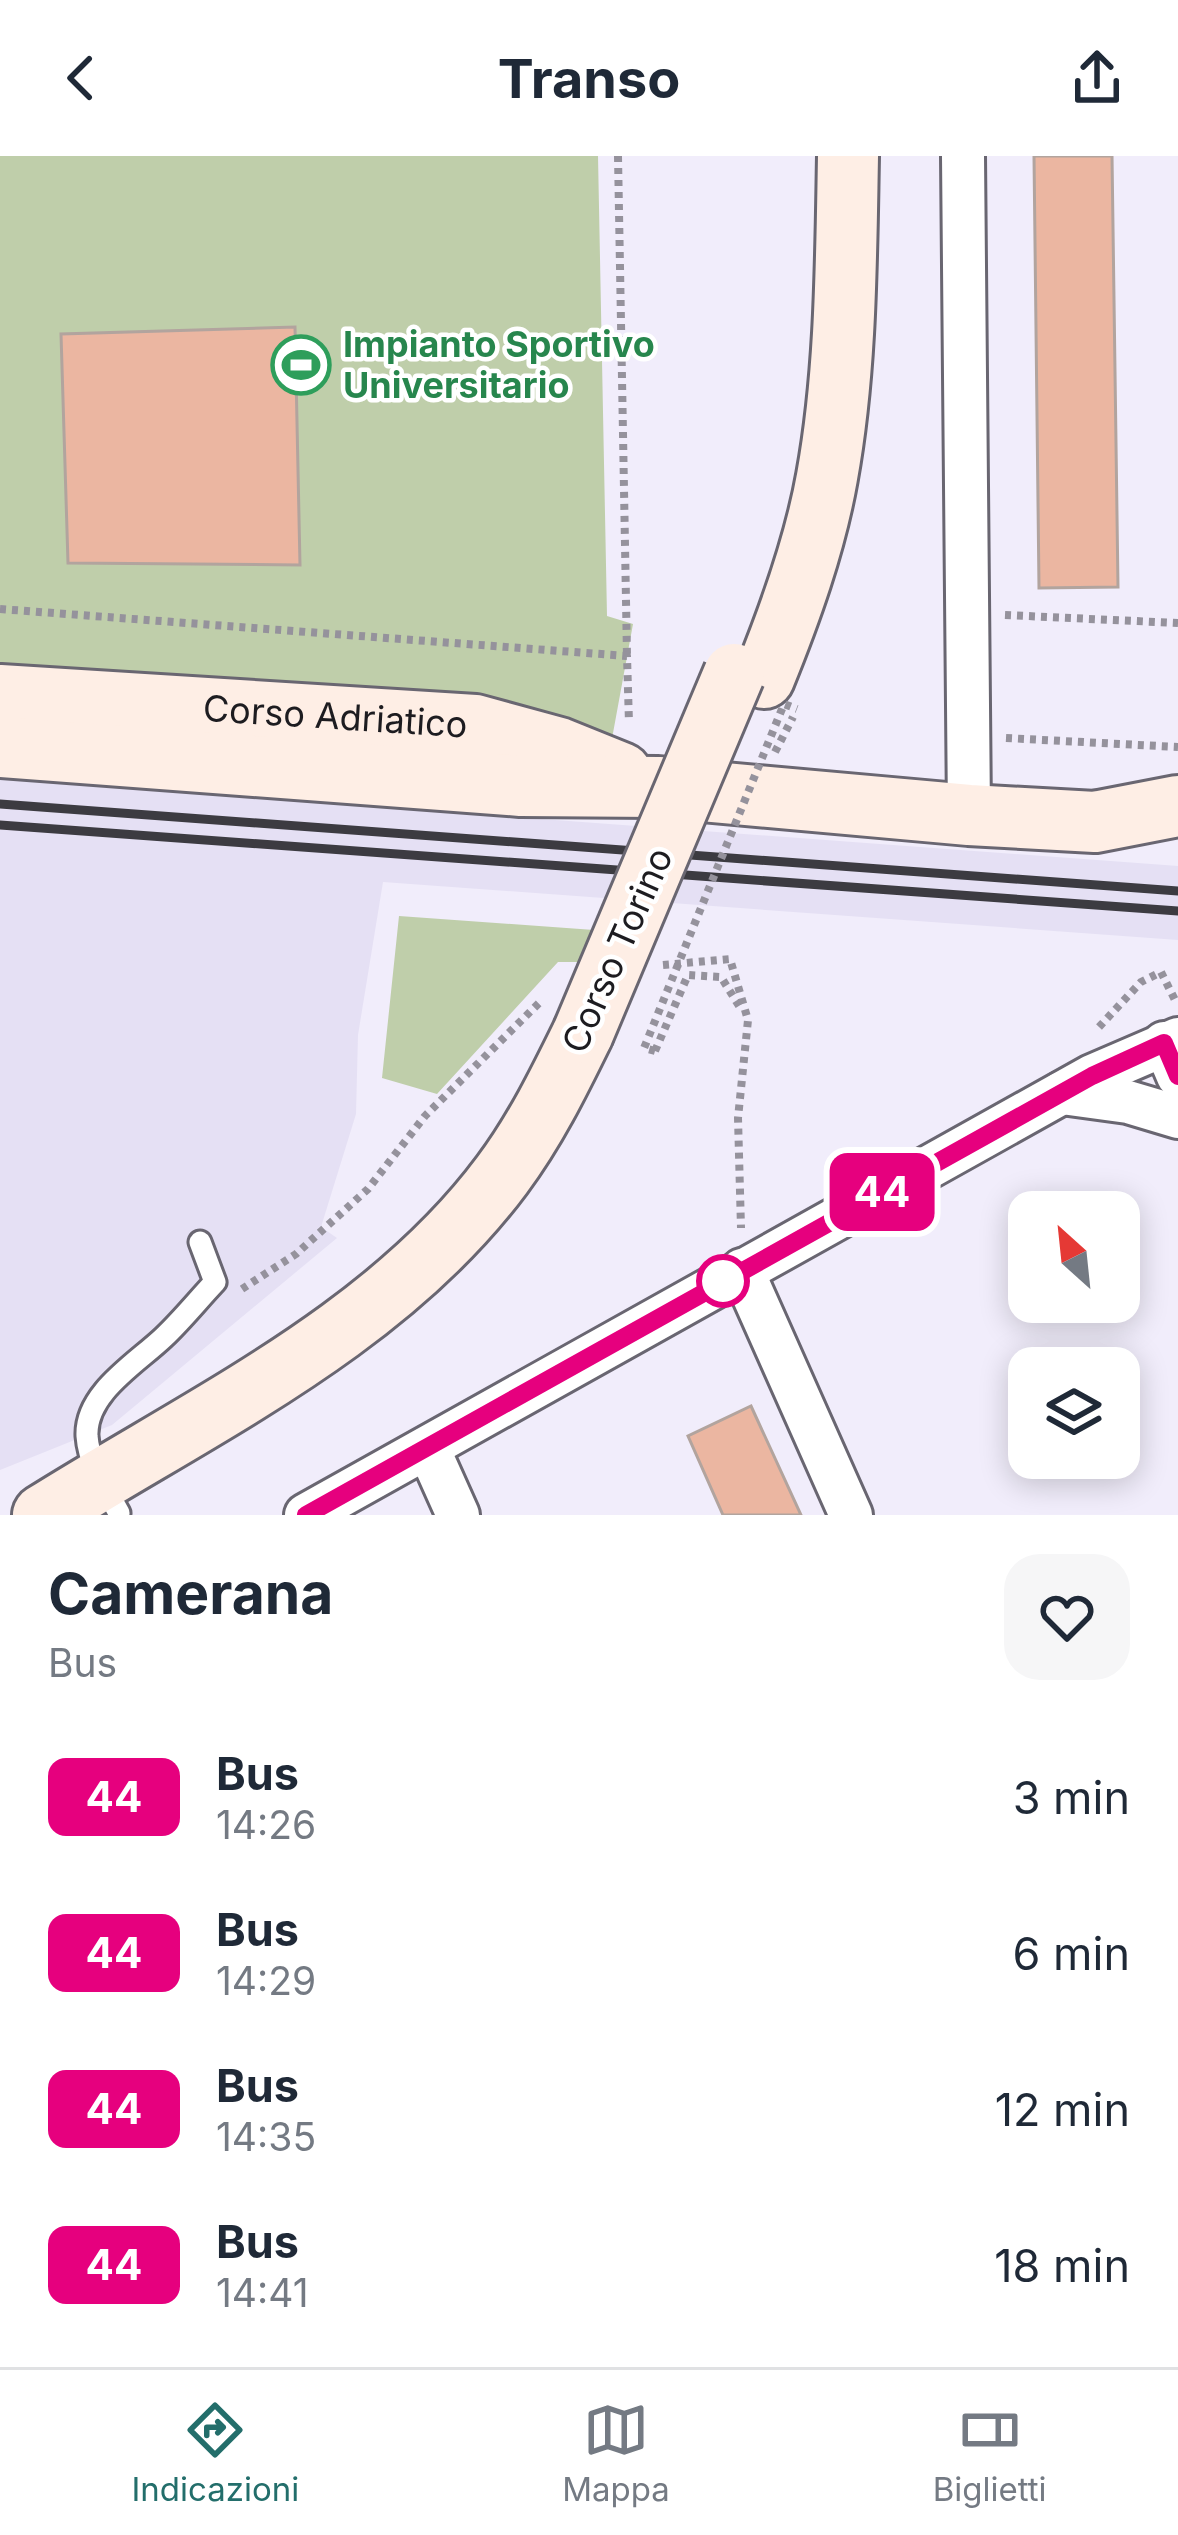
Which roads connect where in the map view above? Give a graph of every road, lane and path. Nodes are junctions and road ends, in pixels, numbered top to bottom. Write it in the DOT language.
graph roads {
  1 [pos="618,156"];
  2 [pos="816,156"];
  3 [pos="848,156"];
  4 [pos="963,156"];
  5 [pos="0,608"];
  6 [pos="968,614"];
  7 [pos="1178,622"];
  8 [pos="627,656"];
  9 [pos="765,687"];
  10 [pos="0,695"];
  11 [pos="1004,722"];
  12 [pos="0,747"];
  13 [pos="1178,747"];
  14 [pos="644,763"];
  15 [pos="1178,806"];
  16 [pos="969,815"];
  17 [pos="643,967"];
  18 [pos="1142,982"];
  19 [pos="748,1020"];
  20 [pos="602,1025"];
  21 [pos="1175,1041"];
  22 [pos="1062,1093"];
  23 [pos="1178,1117"];
  24 [pos="741,1211"];
  25 [pos="200,1242"];
  26 [pos="742,1270"];
  27 [pos="164,1337"];
  28 [pos="428,1448"];
  29 [pos="112,1503"];
  30 [pos="43,1515"];
  31 [pos="306,1515"];
  32 [pos="458,1515"];
  33 [pos="851,1515"];
  1 -- 8 [label="path"];
  2 -- 9 [label="street, Corso Torino"];
  3 -- 9 [label="street, Corso Torino"];
  4 -- 6 [label="street"];
  5 -- 8 [label="path"];
  6 -- 7 [label="path"];
  6 -- 16 [label="street"];
  8 -- 14 [label="path"];
  9 -- 17 [label="street, Corso Torino"];
  9 -- 20 [label="street, Corso Torino, bridge"];
  9 -- 20 [label="path, bridge"];
  10 -- 14 [label="street, Corso Adriatico"];
  11 -- 13 [label="path"];
  12 -- 14 [label="street, Corso Adriatico"];
  14 -- 16 [label="street, Corso Adriatico"];
  15 -- 16 [label="street, Corso Adriatico"];
  17 -- 19 [label="path"];
  17 -- 20 [label="street, Corso Torino"];
  18 -- 21 [label="path"];
  19 -- 20 [label="path"];
  19 -- 24 [label="path"];
  20 -- 27 [label="path"];
  20 -- 29 [label="street, Corso Torino"];
  21 -- 22 [label="street"];
  22 -- 23 [label="street"];
  22 -- 26 [label="street"];
  25 -- 27 [label="lane"];
  26 -- 28 [label="street"];
  26 -- 33 [label="street"];
  27 -- 29 [label="lane"];
  28 -- 31 [label="street"];
  28 -- 32 [label="street"];
  29 -- 30 [label="street, Corso Torino"];
}
